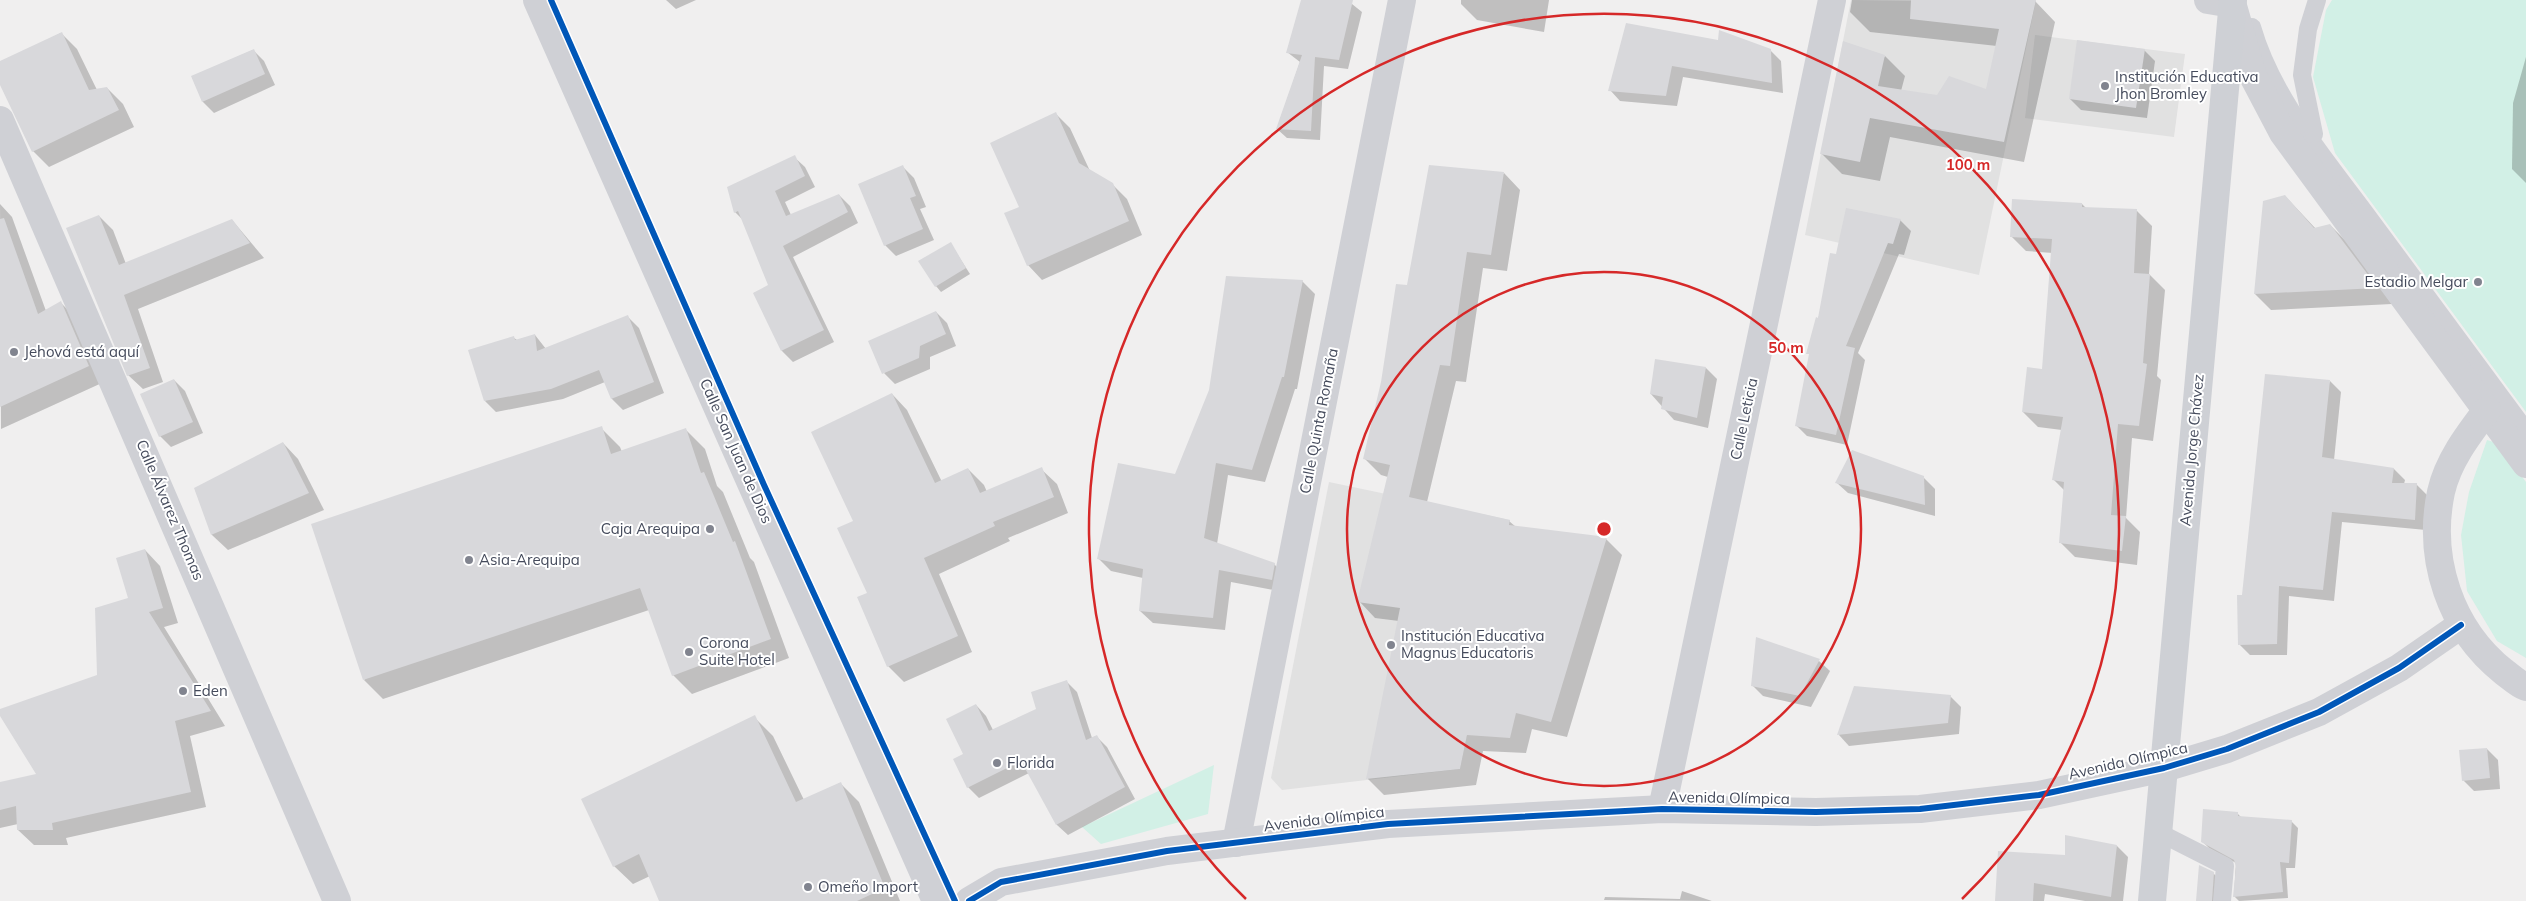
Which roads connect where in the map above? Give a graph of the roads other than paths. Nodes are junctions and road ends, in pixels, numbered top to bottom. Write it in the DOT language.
graph roads {
  1 [pos="537,0"];
  2 [pos="1402,0"];
  3 [pos="1832,0"];
  4 [pos="2317,0"];
  5 [pos="2232,1"];
  6 [pos="0,120"];
  7 [pos="2318,149"];
  8 [pos="2487,410"];
  9 [pos="2526,431"];
  10 [pos="2526,464"];
  11 [pos="2462,625"];
  12 [pos="2526,687"];
  13 [pos="2164,768"];
  14 [pos="1662,809"];
  15 [pos="2158,832"];
  16 [pos="1236,843"];
  17 [pos="337,901"];
  18 [pos="936,901"];
  19 [pos="968,901"];
  20 [pos="2152,901"];
  21 [pos="2222,901"];
  1 -- 18 [label="street, Calle San Juan de Dios"];
  2 -- 16 [label="street, Calle Quinta Romaña"];
  3 -- 14 [label="street, Calle Leticia"];
  4 -- 7 [label="lane"];
  5 -- 7 [label="lane"];
  5 -- 8 [label="street"];
  5 -- 13 [label="main road, Avenida Jorge Chávez"];
  6 -- 17 [label="street, Calle Álvarez Thomas"];
  7 -- 9 [label="lane"];
  8 -- 10 [label="street"];
  8 -- 11 [label="street"];
  11 -- 12 [label="street"];
  11 -- 13 [label="street, Avenida Olímpica"];
  13 -- 14 [label="street, Avenida Olímpica"];
  13 -- 15 [label="main road, Avenida Jorge Chávez"];
  14 -- 16 [label="street, Avenida Olímpica"];
  15 -- 20 [label="main road, Avenida Jorge Chávez"];
  15 -- 21 [label="lane"];
  16 -- 19 [label="street, Avenida Olímpica"];
}
